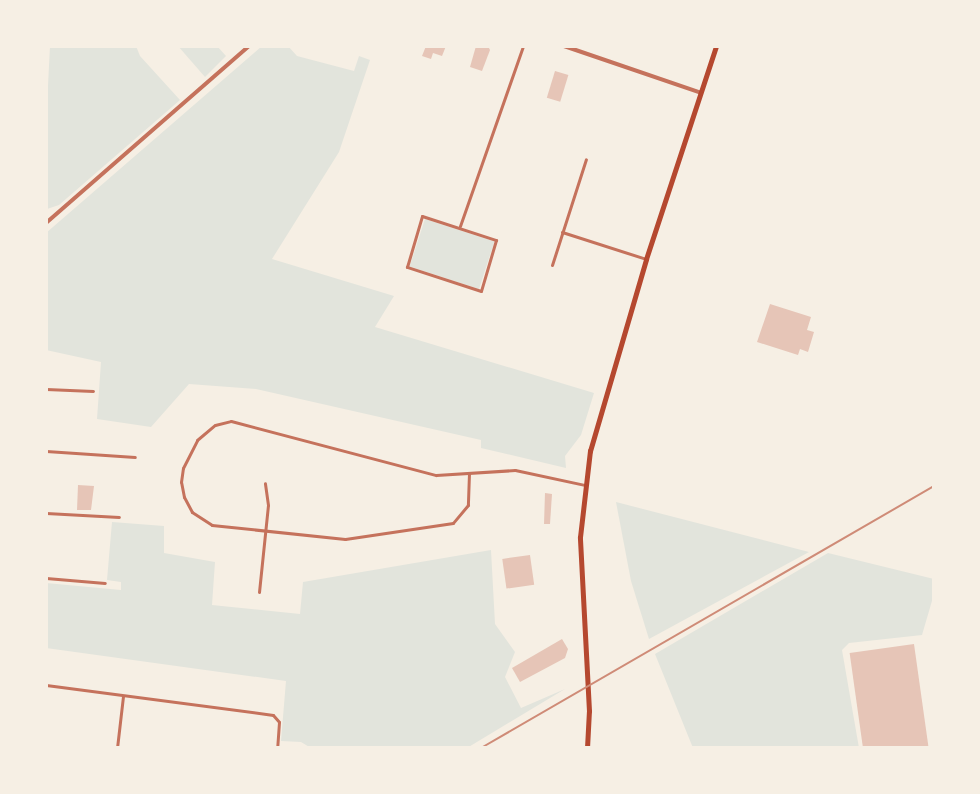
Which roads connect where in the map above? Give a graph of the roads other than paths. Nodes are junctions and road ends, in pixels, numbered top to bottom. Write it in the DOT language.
graph roads {
  1 [pos="249,46"];
  2 [pos="523,46"];
  3 [pos="564,46"];
  4 [pos="716,46"];
  5 [pos="701,93"];
  6 [pos="586,159"];
  7 [pos="46,223"];
  8 [pos="460,226"];
  9 [pos="562,232"];
  10 [pos="646,259"];
  11 [pos="552,265"];
  12 [pos="46,389"];
  13 [pos="93,391"];
  14 [pos="46,451"];
  15 [pos="135,457"];
  16 [pos="469,473"];
  17 [pos="265,483"];
  18 [pos="585,485"];
  19 [pos="46,513"];
  20 [pos="119,517"];
  21 [pos="265,533"];
  22 [pos="46,578"];
  23 [pos="105,583"];
  24 [pos="259,592"];
  25 [pos="46,685"];
  26 [pos="123,696"];
  27 [pos="117,748"];
  28 [pos="277,748"];
  29 [pos="587,748"];
  1 -- 7 [label="street"];
  2 -- 8 [label="street"];
  3 -- 5 [label="street"];
  4 -- 5 [label="main road"];
  5 -- 10 [label="main road"];
  6 -- 9 [label="street"];
  8 -- 8 [label="street"];
  9 -- 10 [label="street"];
  9 -- 11 [label="street"];
  10 -- 18 [label="main road"];
  12 -- 13 [label="street"];
  14 -- 15 [label="street"];
  16 -- 18 [label="street"];
  16 -- 21 [label="street"];
  16 -- 21 [label="street"];
  17 -- 21 [label="street"];
  18 -- 29 [label="main road"];
  19 -- 20 [label="street"];
  21 -- 24 [label="street"];
  22 -- 23 [label="street"];
  25 -- 26 [label="street"];
  26 -- 27 [label="street"];
  26 -- 28 [label="street"];
}
